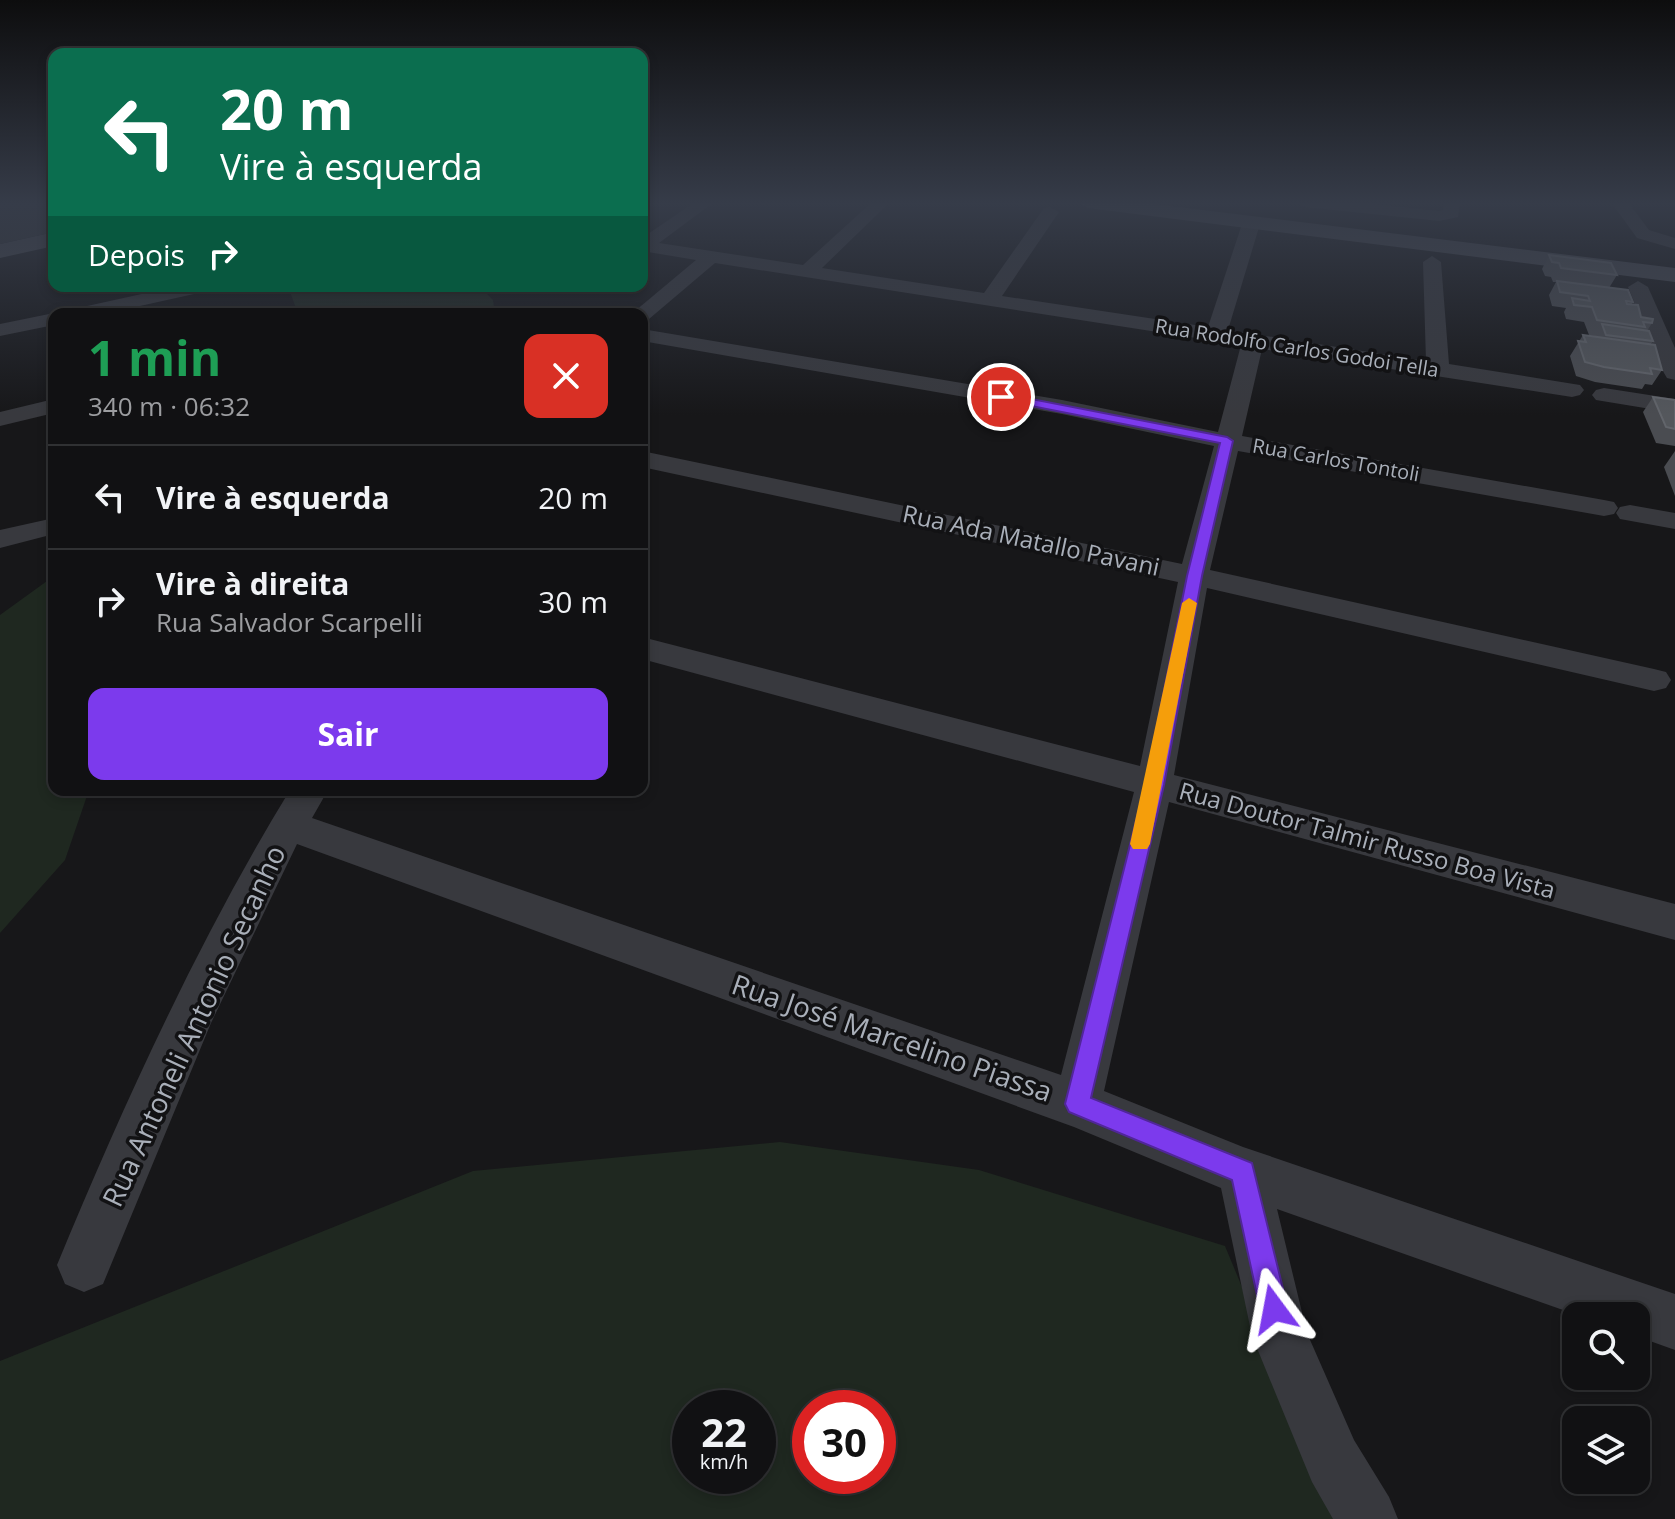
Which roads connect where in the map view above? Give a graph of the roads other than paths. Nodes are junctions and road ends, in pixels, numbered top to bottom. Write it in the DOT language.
graph roads {
  1 [pos="692,273"];
  2 [pos="821,273"];
  3 [pos="1008,273"];
  4 [pos="1236,273"];
  5 [pos="1433,273"];
  6 [pos="1638,287"];
  7 [pos="182,292"];
  8 [pos="990,298"];
  9 [pos="122,308"];
  10 [pos="648,310"];
  11 [pos="48,320"];
  12 [pos="0,330"];
  13 [pos="648,336"];
  14 [pos="1216,336"];
  15 [pos="1253,342"];
  16 [pos="1438,370"];
  17 [pos="1675,373"];
  18 [pos="1572,390"];
  19 [pos="1604,395"];
  20 [pos="1675,406"];
  21 [pos="48,407"];
  22 [pos="0,419"];
  23 [pos="1227,441"];
  24 [pos="648,460"];
  25 [pos="1675,521"];
  26 [pos="48,527"];
  27 [pos="0,539"];
  28 [pos="1194,576"];
  29 [pos="648,650"];
  30 [pos="1654,680"];
  31 [pos="1154,785"];
  32 [pos="298,807"];
  33 [pos="1675,922"];
  34 [pos="1077,1104"];
  35 [pos="1243,1172"];
  36 [pos="84,1265"];
  37 [pos="1675,1322"];
  38 [pos="1367,1519"];
  1 -- 10 [label="street"];
  2 -- 8 [label="street, Rua Rodolfo Carlos Godoi Tella"];
  3 -- 8 [label="street"];
  4 -- 14 [label="street"];
  5 -- 16 [label="street"];
  6 -- 17 [label="street"];
  7 -- 9 [label="street"];
  8 -- 14 [label="street, Rua Rodolfo Carlos Godoi Tella"];
  11 -- 12 [label="street"];
  13 -- 23 [label="street, Rua Carlos Tontoli"];
  14 -- 15 [label="street, Rua Rodolfo Carlos Godoi Tella"];
  15 -- 16 [label="street, Rua Rodolfo Carlos Godoi Tella"];
  15 -- 23 [label="street"];
  16 -- 18 [label="street, Rua Rodolfo Carlos Godoi Tella"];
  19 -- 20 [label="street"];
  21 -- 22 [label="street"];
  23 -- 25 [label="street, Rua Carlos Tontoli"];
  23 -- 28 [label="street"];
  24 -- 28 [label="street, Rua Ada Matallo Pavani"];
  26 -- 27 [label="street"];
  28 -- 30 [label="street, Rua Ada Matallo Pavani"];
  28 -- 31 [label="street"];
  29 -- 31 [label="street, Rua Doutor Talmir Russo Boa Vista"];
  31 -- 33 [label="street, Rua Doutor Talmir Russo Boa Vista"];
  31 -- 34 [label="street"];
  32 -- 34 [label="street, Rua José Marcelino Piassa"];
  32 -- 36 [label="street, Rua Antoneli Antonio Secanho"];
  34 -- 35 [label="street, Rua José Marcelino Piassa"];
  35 -- 37 [label="street, Rua José Marcelino Piassa"];
  35 -- 38 [label="street"];
}
